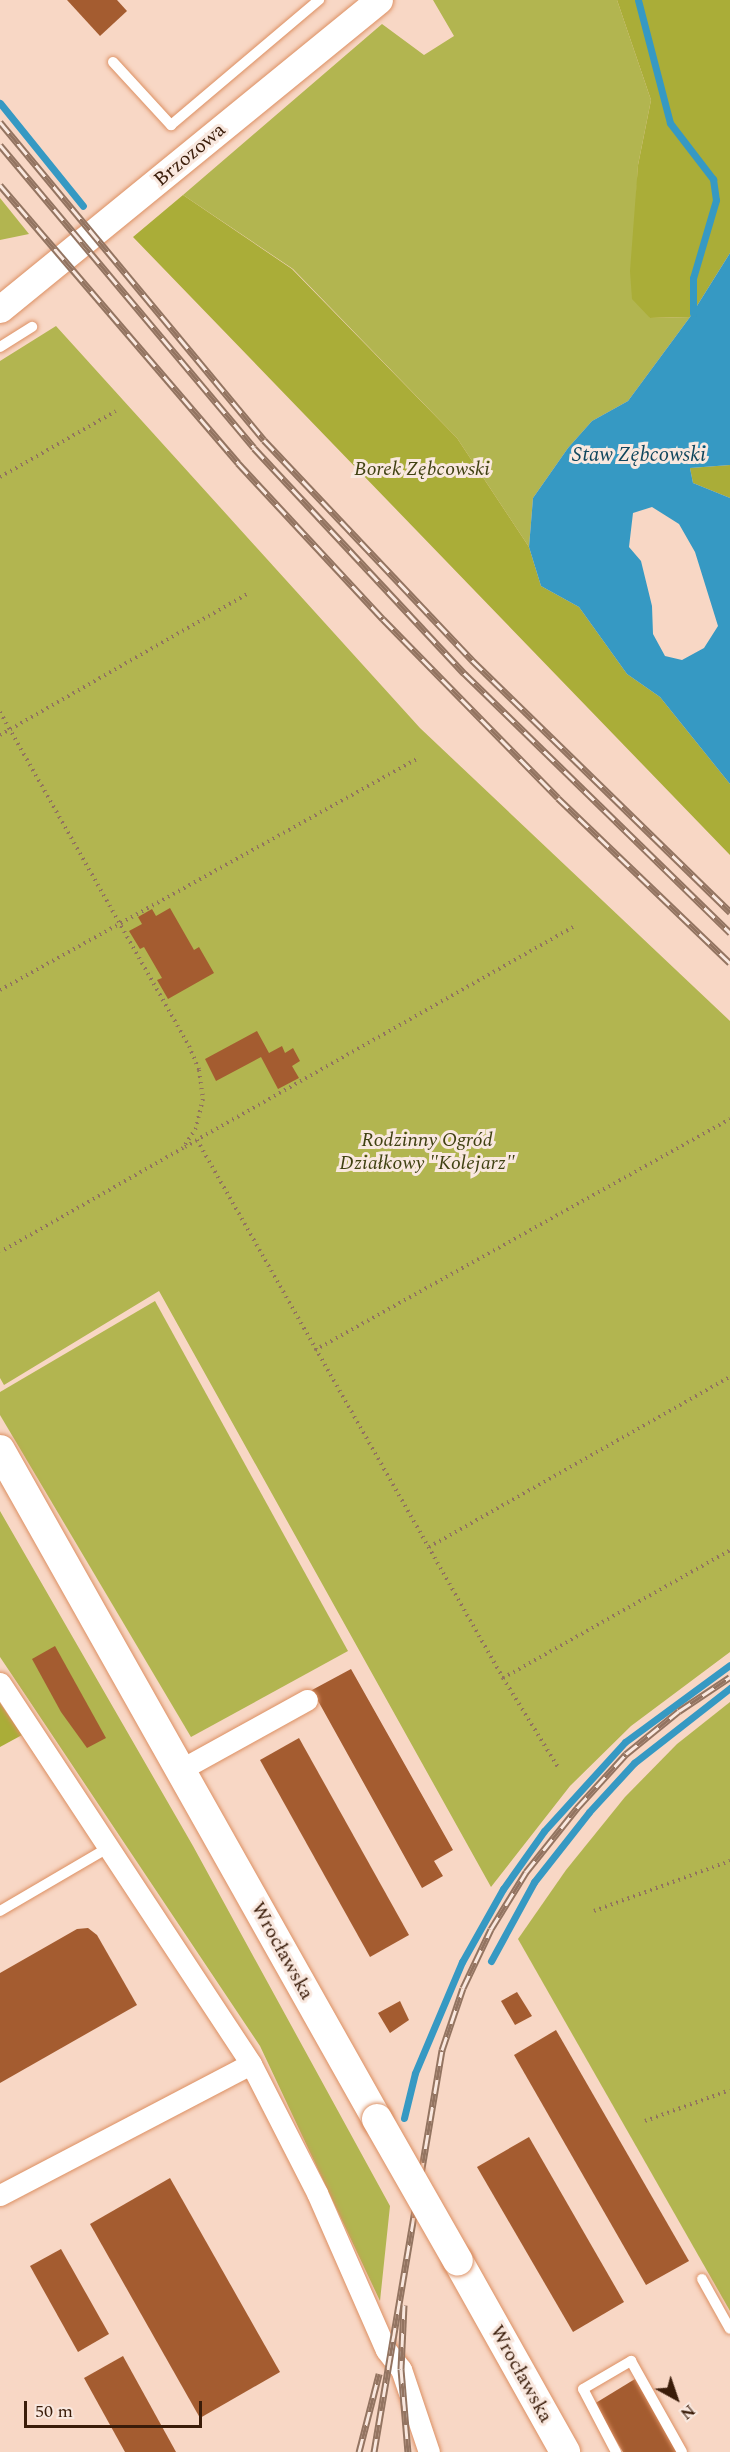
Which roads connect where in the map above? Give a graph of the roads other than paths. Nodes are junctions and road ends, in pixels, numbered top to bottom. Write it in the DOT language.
graph roads {
  1 [pos="319,0"];
  2 [pos="379,0"];
  3 [pos="112,62"];
  4 [pos="0,309"];
  5 [pos="32,327"];
  6 [pos="0,347"];
  7 [pos="0,1450"];
  8 [pos="0,1683"];
  9 [pos="307,1700"];
  10 [pos="180,1770"];
  11 [pos="108,1848"];
  12 [pos="0,1911"];
  13 [pos="251,2064"];
  14 [pos="0,2195"];
  15 [pos="702,2279"];
  16 [pos="730,2329"];
  17 [pos="429,2452"];
  18 [pos="565,2452"];
  19 [pos="616,2452"];
  20 [pos="682,2452"];
  1 -- 3 [label="lane"];
  2 -- 4 [label="street, Brzozowa"];
  5 -- 6 [label="lane"];
  7 -- 10 [label="main road, Wrocławska"];
  8 -- 11 [label="street"];
  9 -- 10 [label="street"];
  10 -- 18 [label="main road, Wrocławska, bridge"];
  11 -- 12 [label="lane"];
  11 -- 13 [label="street"];
  13 -- 14 [label="street"];
  13 -- 17 [label="street"];
  15 -- 16 [label="lane"];
  19 -- 20 [label="lane"];
}
